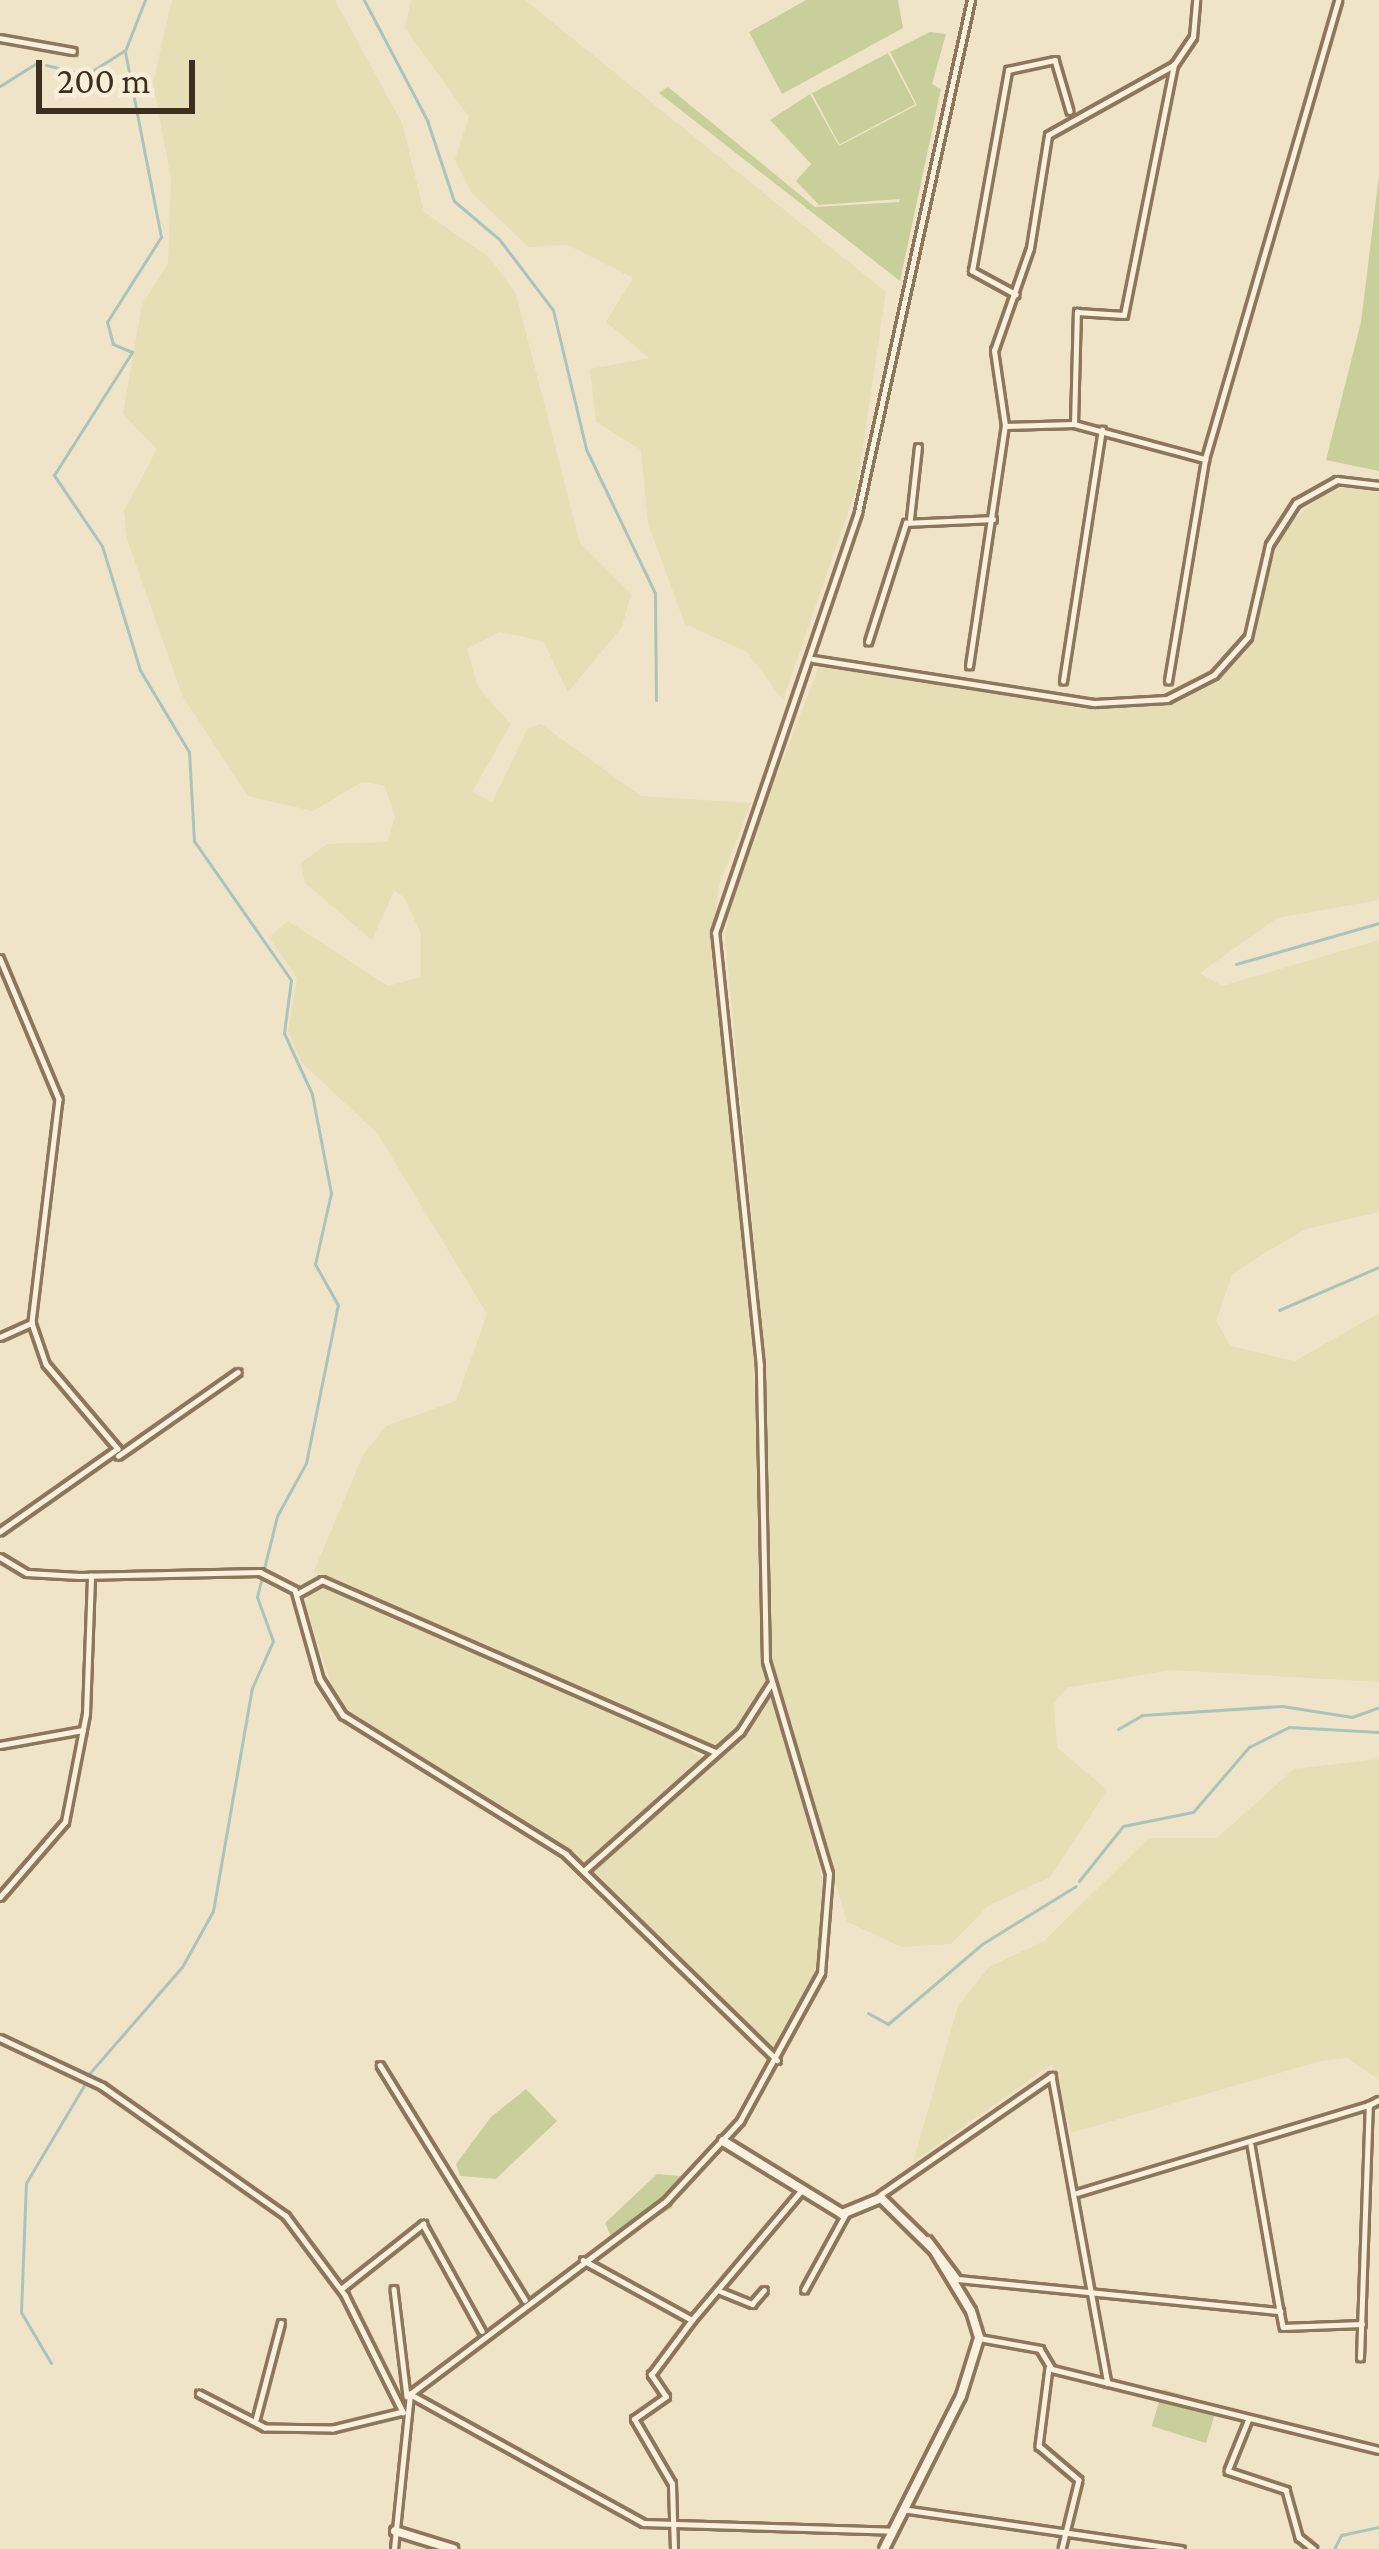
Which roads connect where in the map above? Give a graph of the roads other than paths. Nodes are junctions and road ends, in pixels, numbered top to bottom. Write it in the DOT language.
graph roads {
  1 [pos="971,0"];
  2 [pos="1196,0"];
  3 [pos="1338,0"];
  4 [pos="0,38"];
  5 [pos="74,50"];
  6 [pos="1174,65"];
  7 [pos="1071,113"];
  8 [pos="1016,295"];
  9 [pos="1074,424"];
  10 [pos="1005,426"];
  11 [pos="1102,430"];
  12 [pos="917,447"];
  13 [pos="1204,459"];
  14 [pos="1379,485"];
  15 [pos="993,519"];
  16 [pos="910,520"];
  17 [pos="868,642"];
  18 [pos="813,658"];
  19 [pos="969,667"];
  20 [pos="1064,681"];
  21 [pos="1168,681"];
  22 [pos="0,958"];
  23 [pos="32,1323"];
  24 [pos="0,1336"];
  25 [pos="238,1372"];
  26 [pos="115,1441"];
  27 [pos="130,1449"];
  28 [pos="118,1456"];
  29 [pos="0,1532"];
  30 [pos="0,1557"];
  31 [pos="91,1576"];
  32 [pos="299,1593"];
  33 [pos="772,1684"];
  34 [pos="83,1730"];
  35 [pos="0,1744"];
  36 [pos="715,1752"];
  37 [pos="585,1870"];
  38 [pos="0,1897"];
  39 [pos="0,2038"];
  40 [pos="779,2062"];
  41 [pos="380,2065"];
  42 [pos="1379,2100"];
  43 [pos="1369,2105"];
  44 [pos="723,2141"];
  45 [pos="1250,2143"];
  46 [pos="803,2187"];
  47 [pos="1077,2193"];
  48 [pos="875,2198"];
  49 [pos="845,2216"];
  50 [pos="922,2237"];
  51 [pos="583,2260"];
  52 [pos="341,2289"];
  53 [pos="394,2289"];
  54 [pos="764,2290"];
  55 [pos="803,2290"];
  56 [pos="720,2291"];
  57 [pos="1092,2296"];
  58 [pos="525,2300"];
  59 [pos="1280,2311"];
  60 [pos="692,2320"];
  61 [pos="281,2323"];
  62 [pos="1362,2324"];
  63 [pos="482,2331"];
  64 [pos="979,2338"];
  65 [pos="1360,2358"];
  66 [pos="1049,2368"];
  67 [pos="1108,2383"];
  68 [pos="200,2394"];
  69 [pos="409,2398"];
  70 [pos="403,2412"];
  71 [pos="1249,2419"];
  72 [pos="254,2422"];
  73 [pos="1379,2450"];
  74 [pos="902,2509"];
  75 [pos="672,2523"];
  76 [pos="892,2530"];
  77 [pos="1068,2530"];
  78 [pos="395,2531"];
  79 [pos="394,2549"];
  80 [pos="453,2549"];
  81 [pos="674,2549"];
  82 [pos="884,2549"];
  83 [pos="1062,2549"];
  84 [pos="1181,2549"];
  85 [pos="1314,2549"];
  1 -- 18 [label="street"];
  2 -- 6 [label="street"];
  3 -- 13 [label="street"];
  4 -- 5 [label="street"];
  6 -- 7 [label="street"];
  6 -- 9 [label="street"];
  7 -- 8 [label="street"];
  7 -- 8 [label="street"];
  8 -- 10 [label="street"];
  9 -- 10 [label="street"];
  9 -- 11 [label="street"];
  10 -- 15 [label="street"];
  11 -- 13 [label="street"];
  11 -- 20 [label="street"];
  12 -- 16 [label="street"];
  13 -- 21 [label="street"];
  14 -- 18 [label="street"];
  15 -- 16 [label="street"];
  15 -- 19 [label="street"];
  16 -- 17 [label="street"];
  18 -- 33 [label="street"];
  22 -- 23 [label="street"];
  23 -- 24 [label="street"];
  23 -- 26 [label="street"];
  25 -- 27 [label="street"];
  26 -- 27 [label="street"];
  26 -- 28 [label="street"];
  27 -- 28 [label="street"];
  28 -- 29 [label="street"];
  30 -- 31 [label="street"];
  31 -- 32 [label="street"];
  31 -- 34 [label="street"];
  32 -- 36 [label="street"];
  32 -- 37 [label="street"];
  33 -- 36 [label="street"];
  33 -- 40 [label="street"];
  34 -- 35 [label="street"];
  34 -- 38 [label="street"];
  36 -- 37 [label="street"];
  37 -- 40 [label="street"];
  39 -- 52 [label="street"];
  40 -- 44 [label="street"];
  41 -- 58 [label="street"];
  42 -- 43 [label="street"];
  43 -- 45 [label="street"];
  43 -- 62 [label="street"];
  44 -- 46 [label="street"];
  44 -- 51 [label="street"];
  45 -- 47 [label="street"];
  45 -- 59 [label="street"];
  46 -- 49 [label="street"];
  46 -- 56 [label="street"];
  47 -- 48 [label="street"];
  47 -- 57 [label="street"];
  48 -- 49 [label="street"];
  48 -- 50 [label="street"];
  49 -- 55 [label="street"];
  50 -- 57 [label="street"];
  50 -- 64 [label="street"];
  51 -- 58 [label="street"];
  51 -- 60 [label="street"];
  52 -- 63 [label="street"];
  52 -- 70 [label="street"];
  53 -- 69 [label="street"];
  54 -- 56 [label="street"];
  56 -- 60 [label="street"];
  57 -- 59 [label="street"];
  57 -- 67 [label="street"];
  58 -- 63 [label="street"];
  59 -- 62 [label="street"];
  60 -- 75 [label="street"];
  61 -- 72 [label="street"];
  62 -- 65 [label="street"];
  63 -- 69 [label="street"];
  64 -- 66 [label="street"];
  64 -- 74 [label="street"];
  66 -- 67 [label="street"];
  66 -- 77 [label="street"];
  67 -- 71 [label="street"];
  68 -- 72 [label="street"];
  69 -- 70 [label="street"];
  69 -- 75 [label="street"];
  70 -- 72 [label="street"];
  70 -- 78 [label="street"];
  71 -- 73 [label="street"];
  71 -- 85 [label="street"];
  74 -- 76 [label="street"];
  74 -- 77 [label="street"];
  75 -- 76 [label="street"];
  75 -- 81 [label="street"];
  76 -- 82 [label="street"];
  77 -- 83 [label="street"];
  77 -- 84 [label="street"];
  78 -- 79 [label="street"];
  78 -- 80 [label="street"];
}
